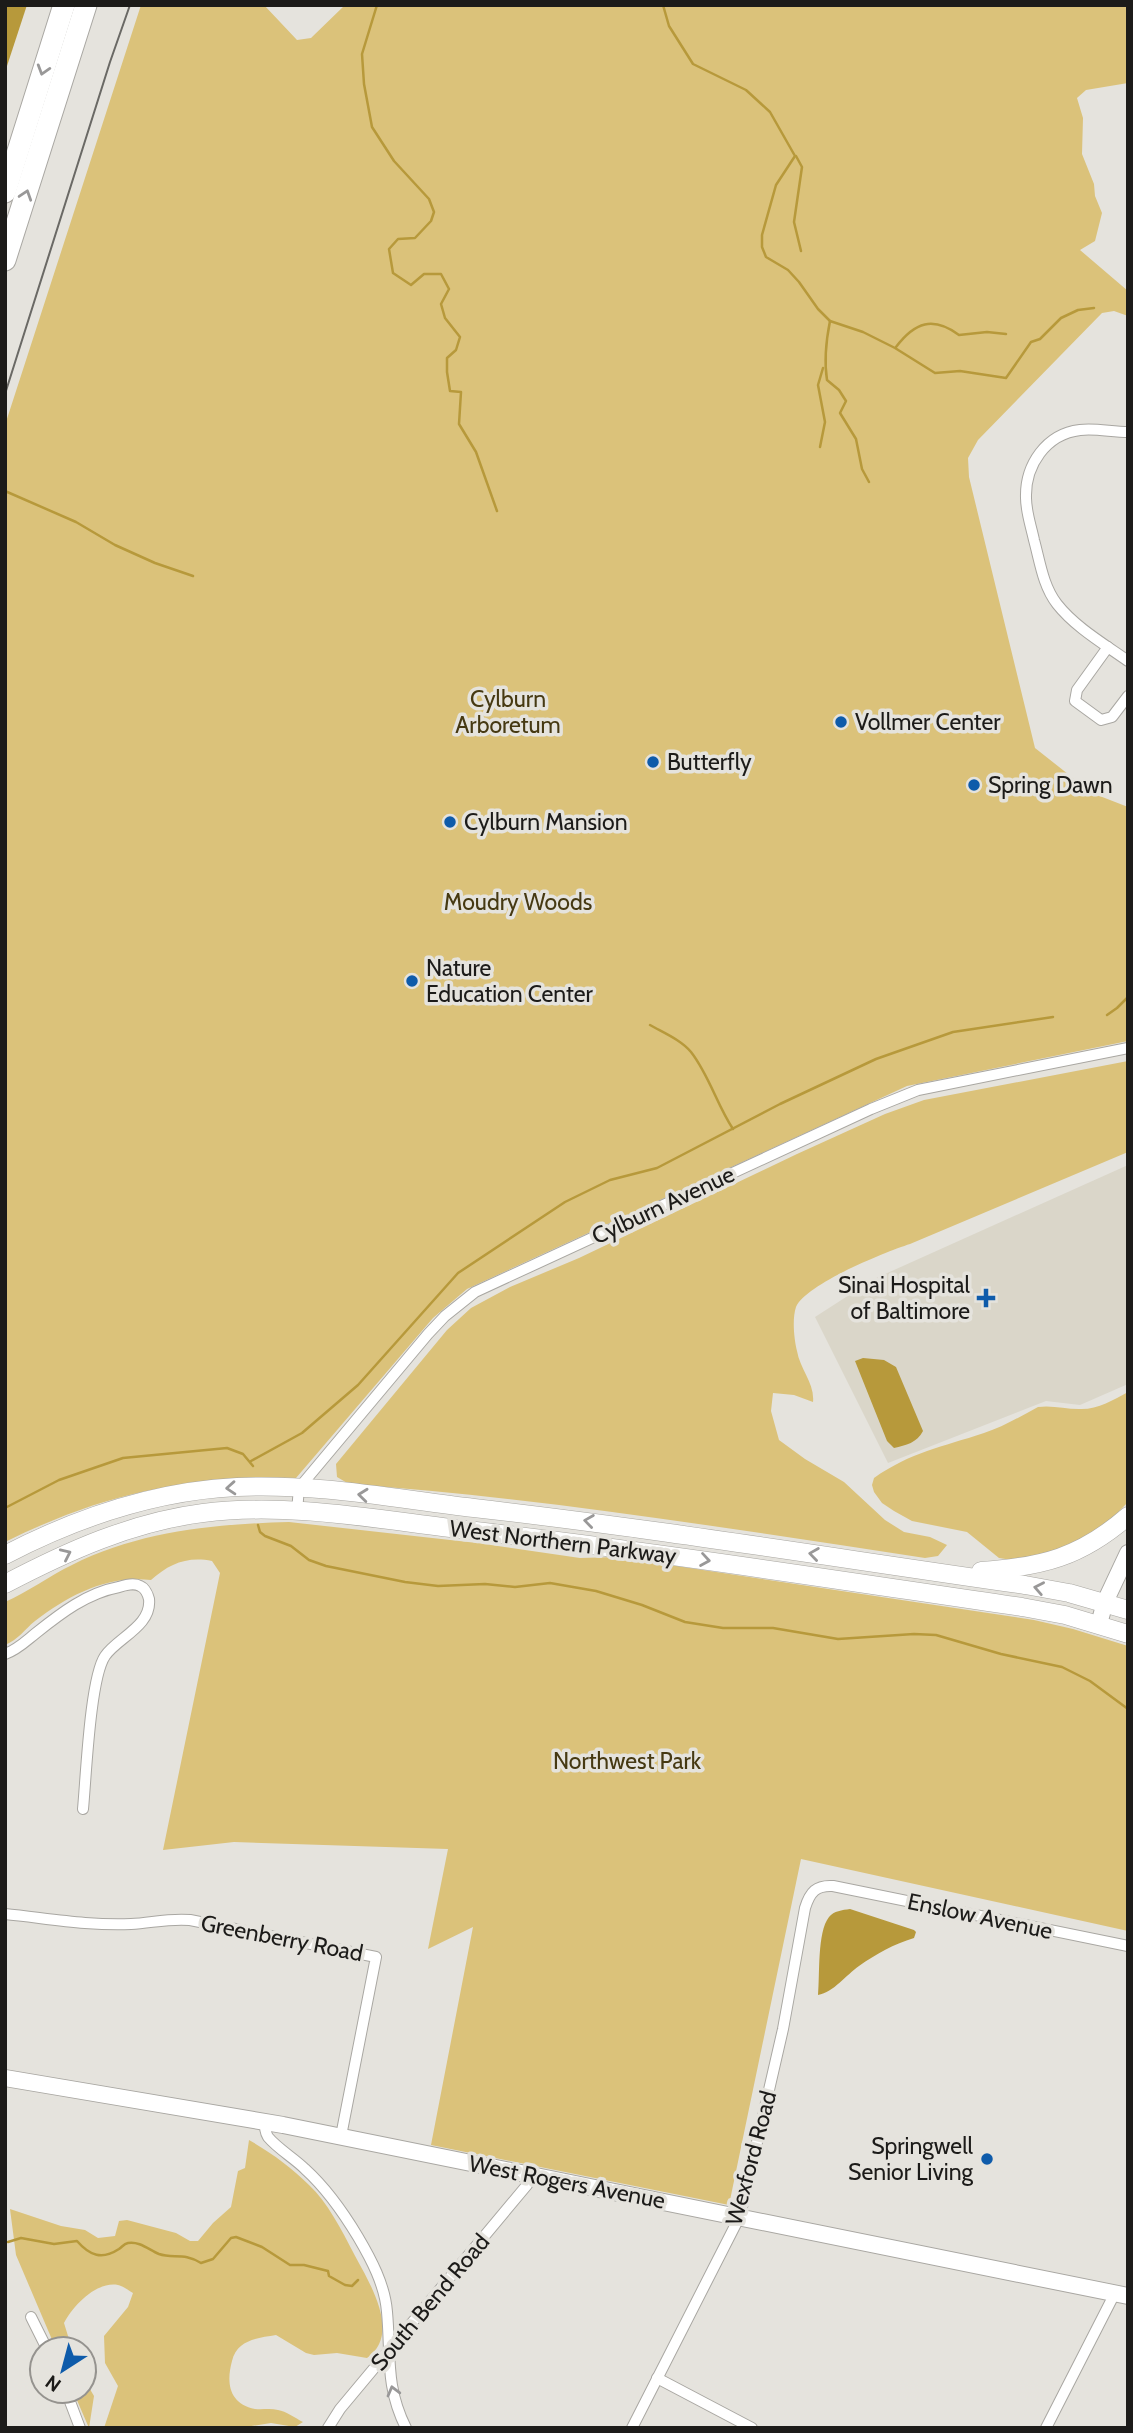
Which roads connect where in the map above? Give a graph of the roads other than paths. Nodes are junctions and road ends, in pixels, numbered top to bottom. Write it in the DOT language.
graph roads {
  1 [pos="64,5"];
  2 [pos="86,5"];
  3 [pos="5,192"];
  4 [pos="5,260"];
  5 [pos="1128,432"];
  6 [pos="1108,647"];
  7 [pos="1127,660"];
  8 [pos="1128,696"];
  9 [pos="1128,1048"];
  10 [pos="299,1488"];
  11 [pos="297,1511"];
  12 [pos="1128,1516"];
  13 [pos="1128,1553"];
  14 [pos="5,1555"];
  15 [pos="942,1573"];
  16 [pos="5,1584"];
  17 [pos="1105,1602"];
  18 [pos="1128,1610"];
  19 [pos="1099,1624"];
  20 [pos="1128,1634"];
  21 [pos="5,1654"];
  22 [pos="83,1810"];
  23 [pos="833,1886"];
  24 [pos="5,1914"];
  25 [pos="1128,1946"];
  26 [pos="5,2078"];
  27 [pos="265,2122"];
  28 [pos="341,2136"];
  29 [pos="529,2175"];
  30 [pos="740,2216"];
  31 [pos="1121,2295"];
  32 [pos="32,2317"];
  33 [pos="40,2335"];
  34 [pos="387,2353"];
  35 [pos="657,2378"];
  36 [pos="71,2405"];
  37 [pos="80,2428"];
  38 [pos="328,2428"];
  39 [pos="406,2428"];
  40 [pos="632,2428"];
  41 [pos="752,2428"];
  42 [pos="1046,2428"];
  1 -- 3 [label="highway, one-way"];
  4 -- 2 [label="highway, one-way"];
  5 -- 6 [label="street"];
  6 -- 7 [label="street"];
  6 -- 8 [label="street"];
  9 -- 10 [label="street, Cylburn Avenue"];
  10 -- 11 [label="street"];
  10 -- 14 [label="main road, West Northern Parkway, one-way"];
  15 -- 10 [label="main road, West Northern Parkway, one-way"];
  16 -- 11 [label="main road, West Northern Parkway, one-way"];
  11 -- 19 [label="main road, West Northern Parkway, one-way"];
  12 -- 15 [label="main road"];
  13 -- 17 [label="street"];
  17 -- 15 [label="main road, West Northern Parkway, one-way"];
  17 -- 18 [label="main road, West Northern Parkway"];
  17 -- 19 [label="street"];
  19 -- 20 [label="main road, West Northern Parkway"];
  21 -- 22 [label="street"];
  23 -- 25 [label="street, Enslow Avenue"];
  23 -- 30 [label="street, Wexford Road"];
  24 -- 28 [label="street, Greenberry Road"];
  26 -- 27 [label="street, West Rogers Avenue"];
  27 -- 28 [label="street, West Rogers Avenue"];
  27 -- 34 [label="street"];
  28 -- 29 [label="street, West Rogers Avenue"];
  29 -- 30 [label="street, West Rogers Avenue"];
  29 -- 34 [label="street, South Bend Road"];
  30 -- 31 [label="street, West Rogers Avenue"];
  30 -- 35 [label="street, Wexford Road"];
  31 -- 42 [label="street"];
  32 -- 33 [label="street"];
  34 -- 38 [label="street, South Bend Road"];
  39 -- 34 [label="street, one-way"];
  35 -- 40 [label="street, Wexford Road"];
  35 -- 41 [label="street"];
  36 -- 37 [label="street"];
}
